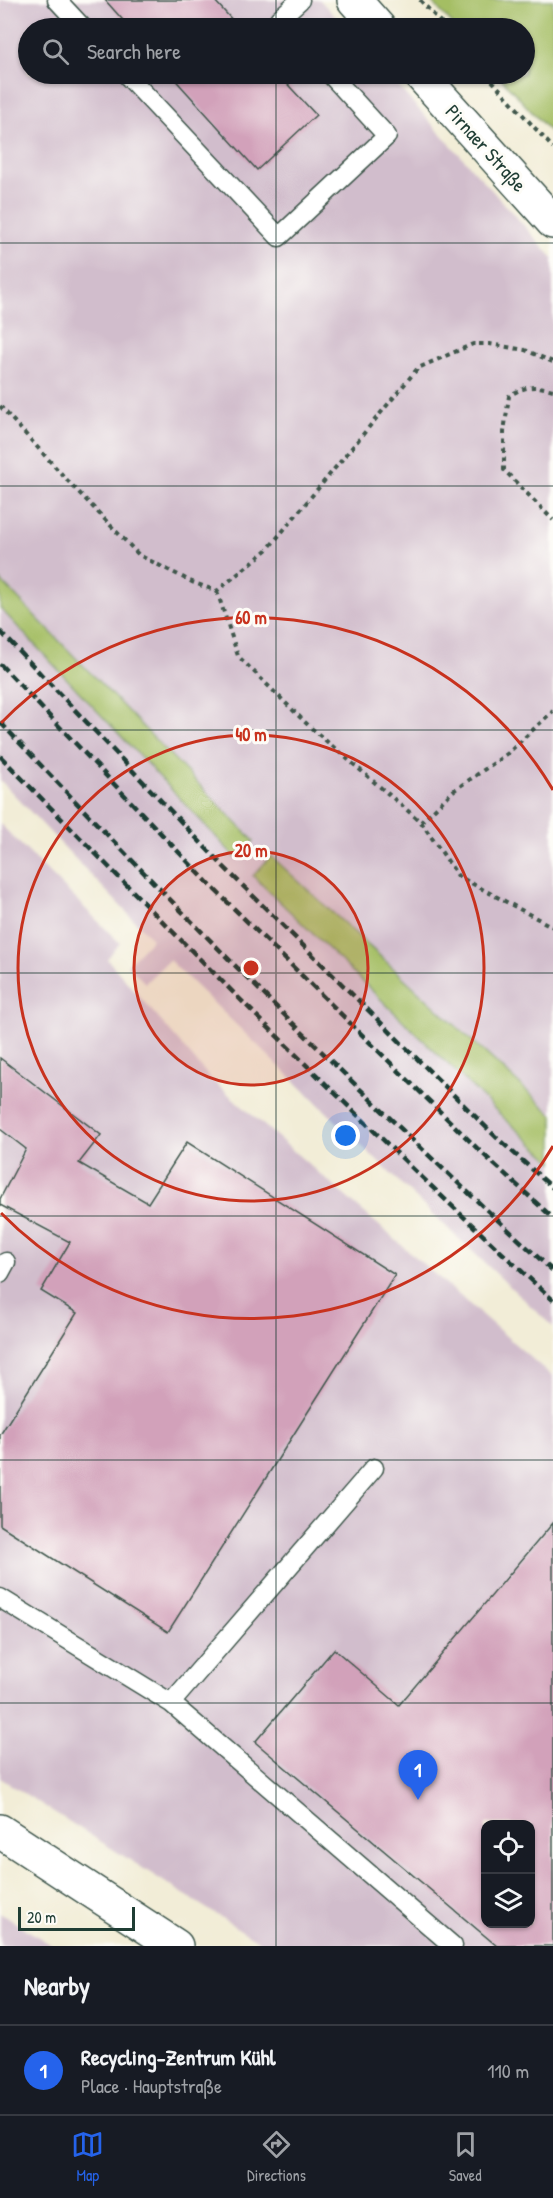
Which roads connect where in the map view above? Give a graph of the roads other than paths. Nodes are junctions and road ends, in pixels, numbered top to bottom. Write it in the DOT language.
graph roads {
  1 [pos="57,0"];
  2 [pos="300,0"];
  3 [pos="354,0"];
  4 [pos="74,18"];
  5 [pos="280,18"];
  6 [pos="370,18"];
  7 [pos="135,84"];
  8 [pos="339,84"];
  9 [pos="429,84"];
  10 [pos="553,222"];
  11 [pos="374,1468"];
  12 [pos="0,1598"];
  13 [pos="171,1703"];
  14 [pos="0,1831"];
  15 [pos="176,1946"];
  16 [pos="453,1946"];
  1 -- 4 [label="lane"];
  2 -- 5 [label="lane"];
  3 -- 6 [label="street"];
  7 -- 8 [label="lane"];
  9 -- 10 [label="street, Pirnaer Straße"];
  11 -- 13 [label="lane"];
  12 -- 13 [label="lane"];
  13 -- 16 [label="lane"];
  14 -- 15 [label="street"];
}
